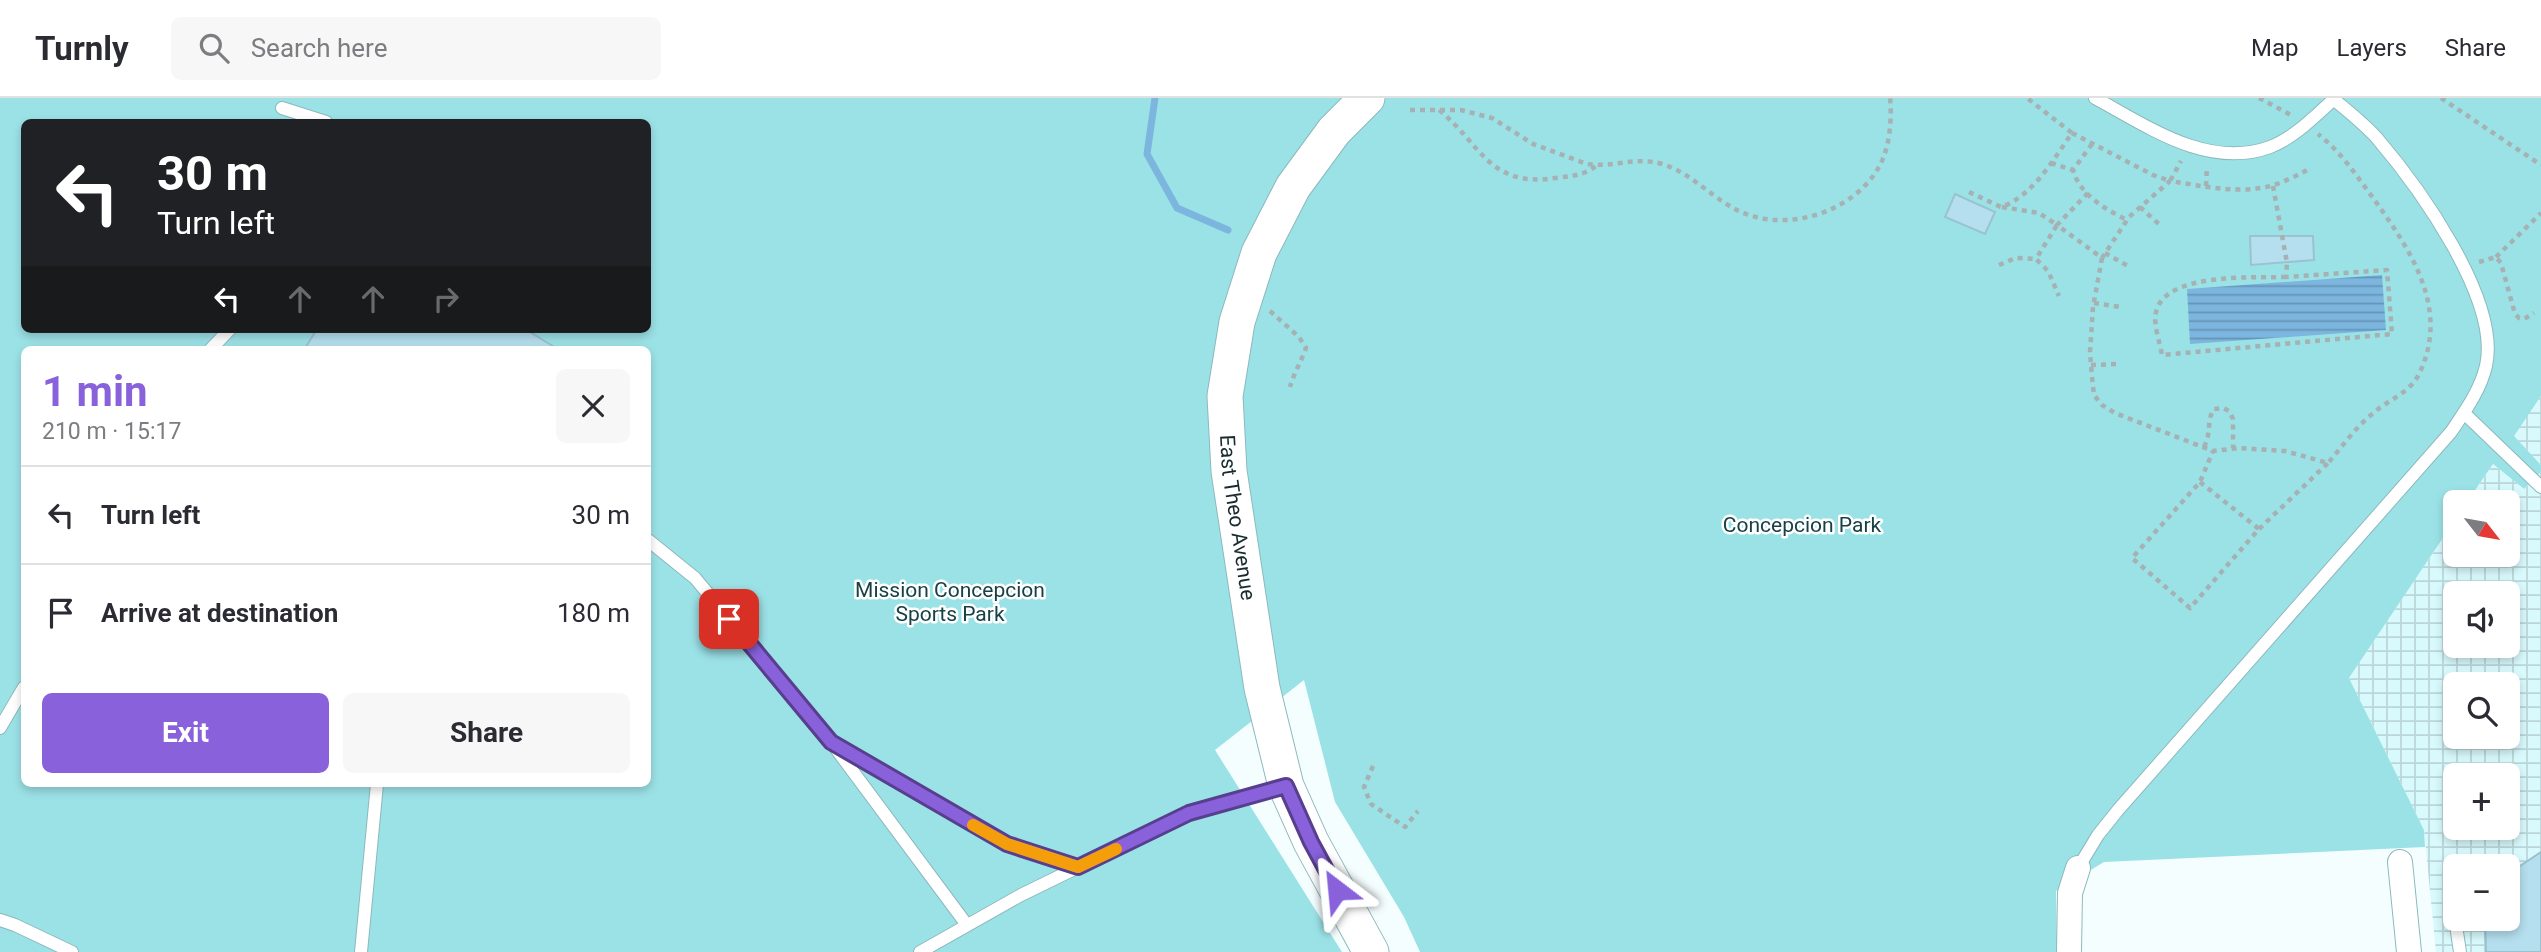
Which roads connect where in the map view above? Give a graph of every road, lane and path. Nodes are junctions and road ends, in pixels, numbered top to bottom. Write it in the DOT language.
graph roads {
  1 [pos="1367,98"];
  2 [pos="1890,98"];
  3 [pos="2027,98"];
  4 [pos="2095,98"];
  5 [pos="2259,98"];
  6 [pos="2441,98"];
  7 [pos="2333,99"];
  8 [pos="282,108"];
  9 [pos="1410,110"];
  10 [pos="1439,110"];
  11 [pos="317,119"];
  12 [pos="2305,124"];
  13 [pos="2072,133"];
  14 [pos="2092,144"];
  15 [pos="2185,153"];
  16 [pos="2207,161"];
  17 [pos="2051,163"];
  18 [pos="2541,165"];
  19 [pos="1597,166"];
  20 [pos="2309,169"];
  21 [pos="2073,170"];
  22 [pos="2170,181"];
  23 [pos="2206,186"];
  24 [pos="2273,186"];
  25 [pos="1969,192"];
  26 [pos="2088,193"];
  27 [pos="2001,207"];
  28 [pos="2140,207"];
  29 [pos="2541,213"];
  30 [pos="2127,220"];
  31 [pos="2057,226"];
  32 [pos="2161,226"];
  33 [pos="2104,256"];
  34 [pos="2496,257"];
  35 [pos="2036,259"];
  36 [pos="1999,265"];
  37 [pos="2128,266"];
  38 [pos="2465,267"];
  39 [pos="2286,277"];
  40 [pos="2059,296"];
  41 [pos="2094,303"];
  42 [pos="2121,307"];
  43 [pos="1270,310"];
  44 [pos="2534,313"];
  45 [pos="226,333"];
  46 [pos="214,346"];
  47 [pos="2118,364"];
  48 [pos="2091,365"];
  49 [pos="1290,387"];
  50 [pos="2464,413"];
  51 [pos="2204,447"];
  52 [pos="2233,448"];
  53 [pos="2213,451"];
  54 [pos="2328,463"];
  55 [pos="2200,482"];
  56 [pos="2541,487"];
  57 [pos="2259,529"];
  58 [pos="651,542"];
  59 [pos="21,692"];
  60 [pos="0,728"];
  61 [pos="831,742"];
  62 [pos="1373,766"];
  63 [pos="1286,786"];
  64 [pos="377,787"];
  65 [pos="1418,811"];
  66 [pos="2400,862"];
  67 [pos="1078,867"];
  68 [pos="2078,868"];
  69 [pos="0,920"];
  70 [pos="967,925"];
  71 [pos="2457,932"];
  72 [pos="72,952"];
  73 [pos="361,952"];
  74 [pos="920,952"];
  75 [pos="1371,952"];
  76 [pos="2069,952"];
  77 [pos="2409,952"];
  78 [pos="2460,952"];
  1 -- 63 [label="street, East Theo Avenue"];
  2 -- 19 [label="path"];
  3 -- 13 [label="path"];
  4 -- 12 [label="lane"];
  5 -- 12 [label="path"];
  6 -- 18 [label="path"];
  7 -- 12 [label="lane"];
  7 -- 38 [label="lane"];
  8 -- 11 [label="lane"];
  9 -- 10 [label="path"];
  10 -- 19 [label="path"];
  10 -- 19 [label="path"];
  12 -- 54 [label="path"];
  13 -- 14 [label="path"];
  13 -- 17 [label="path"];
  14 -- 21 [label="path"];
  14 -- 22 [label="path"];
  15 -- 22 [label="path"];
  16 -- 23 [label="path"];
  17 -- 21 [label="path"];
  17 -- 27 [label="path"];
  20 -- 24 [label="path"];
  21 -- 26 [label="path"];
  22 -- 23 [label="path"];
  22 -- 28 [label="path"];
  23 -- 24 [label="path"];
  24 -- 39 [label="path"];
  25 -- 27 [label="path"];
  26 -- 30 [label="path"];
  26 -- 31 [label="path"];
  27 -- 31 [label="path"];
  28 -- 30 [label="path"];
  28 -- 32 [label="path"];
  29 -- 34 [label="path"];
  30 -- 33 [label="path"];
  31 -- 33 [label="path"];
  31 -- 35 [label="path"];
  33 -- 37 [label="path"];
  33 -- 41 [label="path"];
  34 -- 38 [label="path"];
  34 -- 44 [label="path"];
  35 -- 36 [label="path"];
  35 -- 40 [label="path"];
  38 -- 50 [label="lane"];
  39 -- 39 [label="path"];
  41 -- 42 [label="path"];
  41 -- 48 [label="path"];
  43 -- 49 [label="path"];
  45 -- 46 [label="lane"];
  47 -- 48 [label="path"];
  48 -- 51 [label="path"];
  50 -- 56 [label="lane"];
  50 -- 68 [label="lane"];
  51 -- 52 [label="path"];
  51 -- 53 [label="path"];
  52 -- 53 [label="path"];
  52 -- 54 [label="path"];
  53 -- 55 [label="path"];
  54 -- 57 [label="path"];
  55 -- 57 [label="path"];
  55 -- 57 [label="path"];
  58 -- 61 [label="lane"];
  59 -- 60 [label="lane"];
  61 -- 67 [label="lane"];
  61 -- 70 [label="lane"];
  62 -- 65 [label="path"];
  63 -- 67 [label="lane"];
  63 -- 75 [label="street, East Theo Avenue"];
  64 -- 73 [label="lane"];
  66 -- 77 [label="street"];
  67 -- 70 [label="lane"];
  68 -- 76 [label="street"];
  69 -- 72 [label="lane"];
  70 -- 74 [label="lane"];
  71 -- 78 [label="lane"];
}
